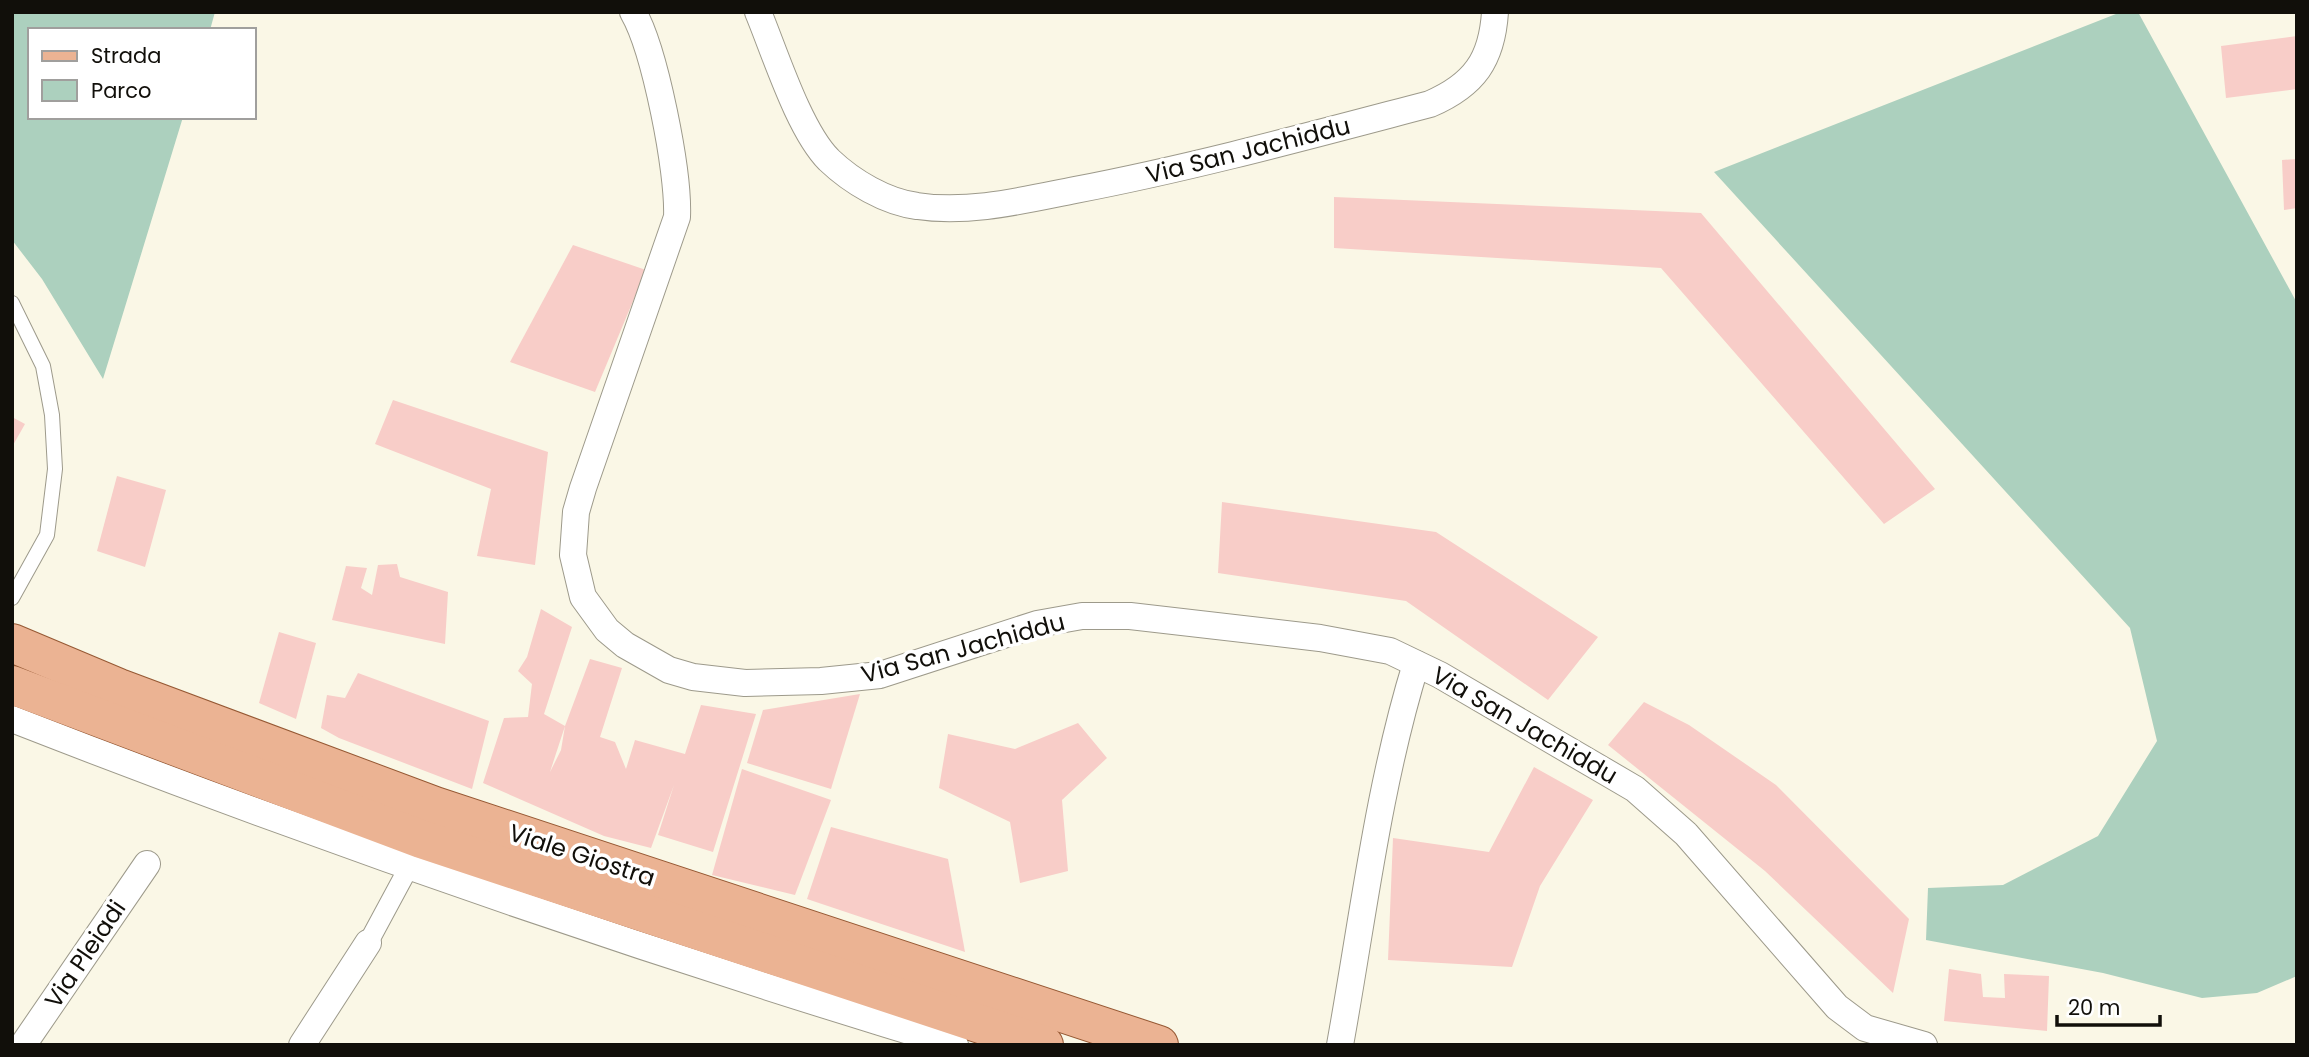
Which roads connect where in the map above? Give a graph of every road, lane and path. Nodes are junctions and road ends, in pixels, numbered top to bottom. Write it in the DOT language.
graph roads {
  1 [pos="633,12"];
  2 [pos="758,12"];
  3 [pos="1494,12"];
  4 [pos="12,303"];
  5 [pos="12,598"];
  6 [pos="12,643"];
  7 [pos="1416,663"];
  8 [pos="12,685"];
  9 [pos="12,719"];
  10 [pos="147,864"];
  11 [pos="410,865"];
  12 [pos="368,943"];
  13 [pos="23,1045"];
  14 [pos="302,1045"];
  15 [pos="956,1045"];
  16 [pos="1044,1045"];
  17 [pos="1159,1045"];
  18 [pos="1340,1045"];
  19 [pos="1924,1045"];
  1 -- 7 [label="street, Via San Jachiddu"];
  2 -- 3 [label="street, Via San Jachiddu"];
  4 -- 5 [label="lane"];
  6 -- 17 [label="main road, Viale Giostra"];
  7 -- 18 [label="street"];
  7 -- 19 [label="street, Via San Jachiddu"];
  8 -- 16 [label="main road, Viale Giostra"];
  9 -- 11 [label="street"];
  10 -- 13 [label="street, Via Pleiadi"];
  11 -- 12 [label="street"];
  11 -- 15 [label="street"];
  12 -- 14 [label="street"];
}
